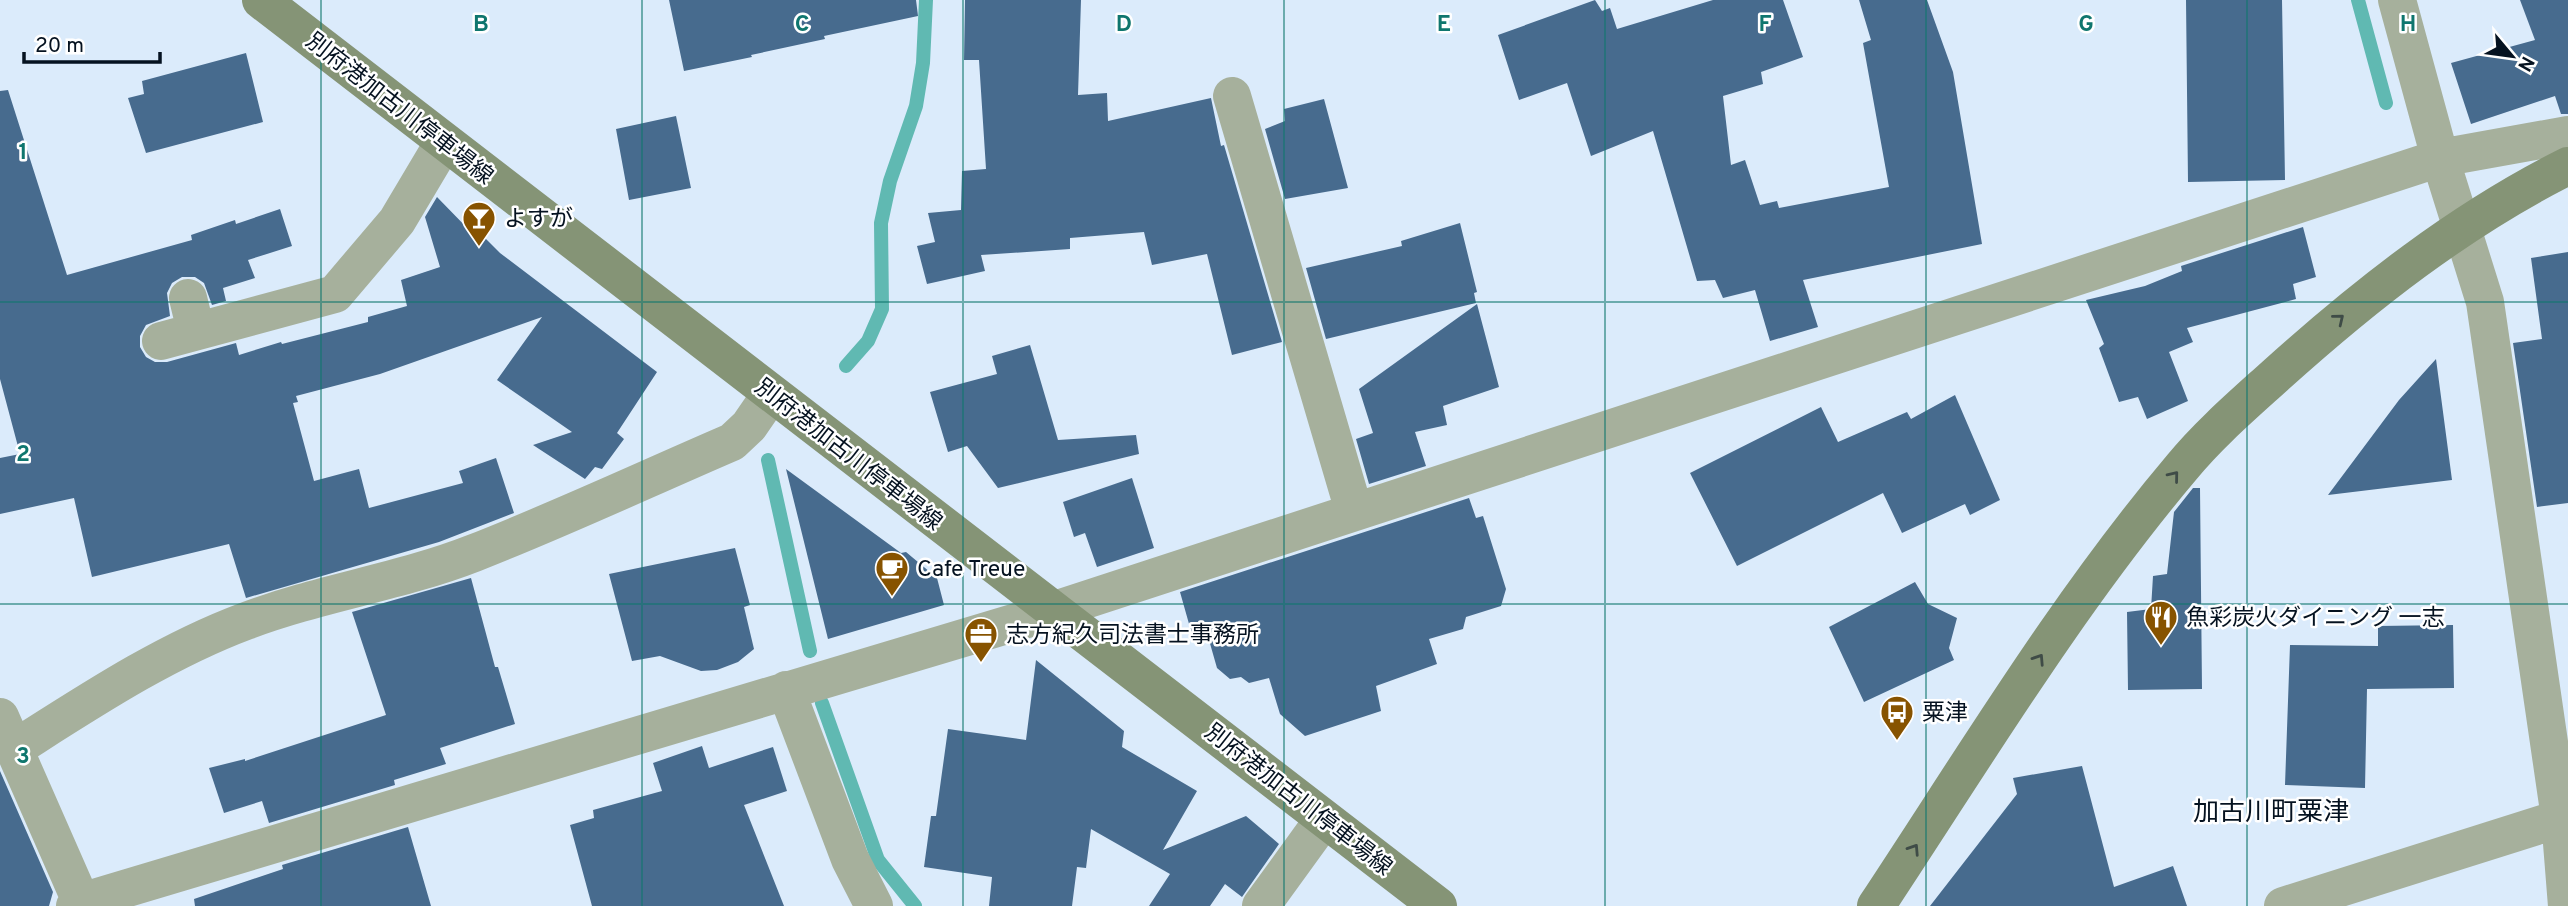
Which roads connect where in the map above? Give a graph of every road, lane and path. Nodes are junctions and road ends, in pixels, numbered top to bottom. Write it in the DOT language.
graph roads {
  1 [pos="261,0"];
  2 [pos="2397,0"];
  3 [pos="1232,96"];
  4 [pos="2568,135"];
  5 [pos="444,142"];
  6 [pos="2440,158"];
  7 [pos="2568,166"];
  8 [pos="2463,229"];
  9 [pos="182,323"];
  10 [pos="771,394"];
  11 [pos="1354,511"];
  12 [pos="1051,610"];
  13 [pos="786,690"];
  14 [pos="7,733"];
  15 [pos="2564,817"];
  16 [pos="1324,819"];
  17 [pos="79,905"];
  18 [pos="874,906"];
  19 [pos="1261,906"];
  20 [pos="1438,906"];
  21 [pos="1876,906"];
  22 [pos="2283,906"];
  23 [pos="2567,906"];
  1 -- 5 [label="main road, 別府港加古川停車場線"];
  2 -- 6 [label="street"];
  3 -- 11 [label="street"];
  4 -- 6 [label="street"];
  5 -- 9 [label="street"];
  5 -- 10 [label="main road, 別府港加古川停車場線"];
  6 -- 8 [label="street"];
  6 -- 11 [label="street"];
  7 -- 8 [label="main road"];
  8 -- 15 [label="street"];
  21 -- 8 [label="main road, one-way"];
  10 -- 12 [label="main road, 別府港加古川停車場線"];
  10 -- 14 [label="street"];
  11 -- 12 [label="street"];
  12 -- 13 [label="street"];
  12 -- 16 [label="main road, 別府港加古川停車場線"];
  13 -- 17 [label="street"];
  13 -- 18 [label="street"];
  14 -- 17 [label="street"];
  15 -- 22 [label="street"];
  15 -- 23 [label="street"];
  16 -- 19 [label="street"];
  16 -- 20 [label="main road, 別府港加古川停車場線"];
}
